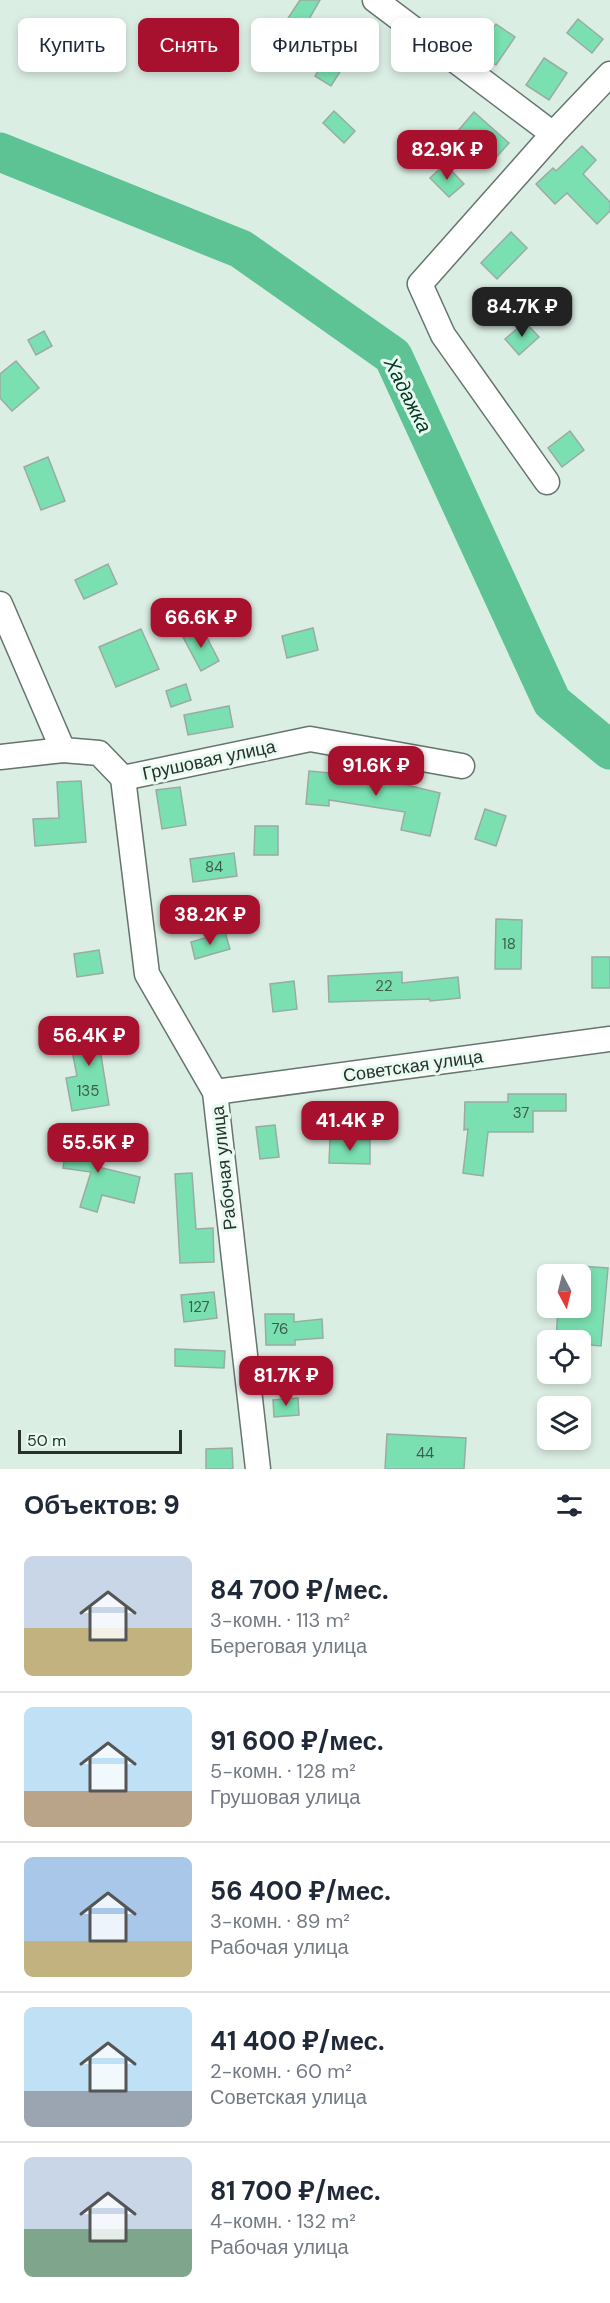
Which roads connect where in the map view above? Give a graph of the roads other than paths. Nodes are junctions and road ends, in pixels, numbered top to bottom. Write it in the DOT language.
graph roads {
  1 [pos="375,0"];
  2 [pos="610,74"];
  3 [pos="553,134"];
  4 [pos="548,482"];
  5 [pos="0,604"];
  6 [pos="63,750"];
  7 [pos="0,757"];
  8 [pos="462,766"];
  9 [pos="123,778"];
  10 [pos="610,1039"];
  11 [pos="215,1092"];
  12 [pos="258,1469"];
  1 -- 3 [label="street"];
  2 -- 3 [label="street"];
  3 -- 4 [label="street"];
  5 -- 6 [label="street"];
  6 -- 7 [label="street, Грушовая улица"];
  6 -- 9 [label="street, Грушовая улица"];
  8 -- 9 [label="street, Грушовая улица"];
  9 -- 11 [label="street, Рабочая улица"];
  10 -- 11 [label="street, Советская улица"];
  11 -- 12 [label="street, Рабочая улица"];
}
